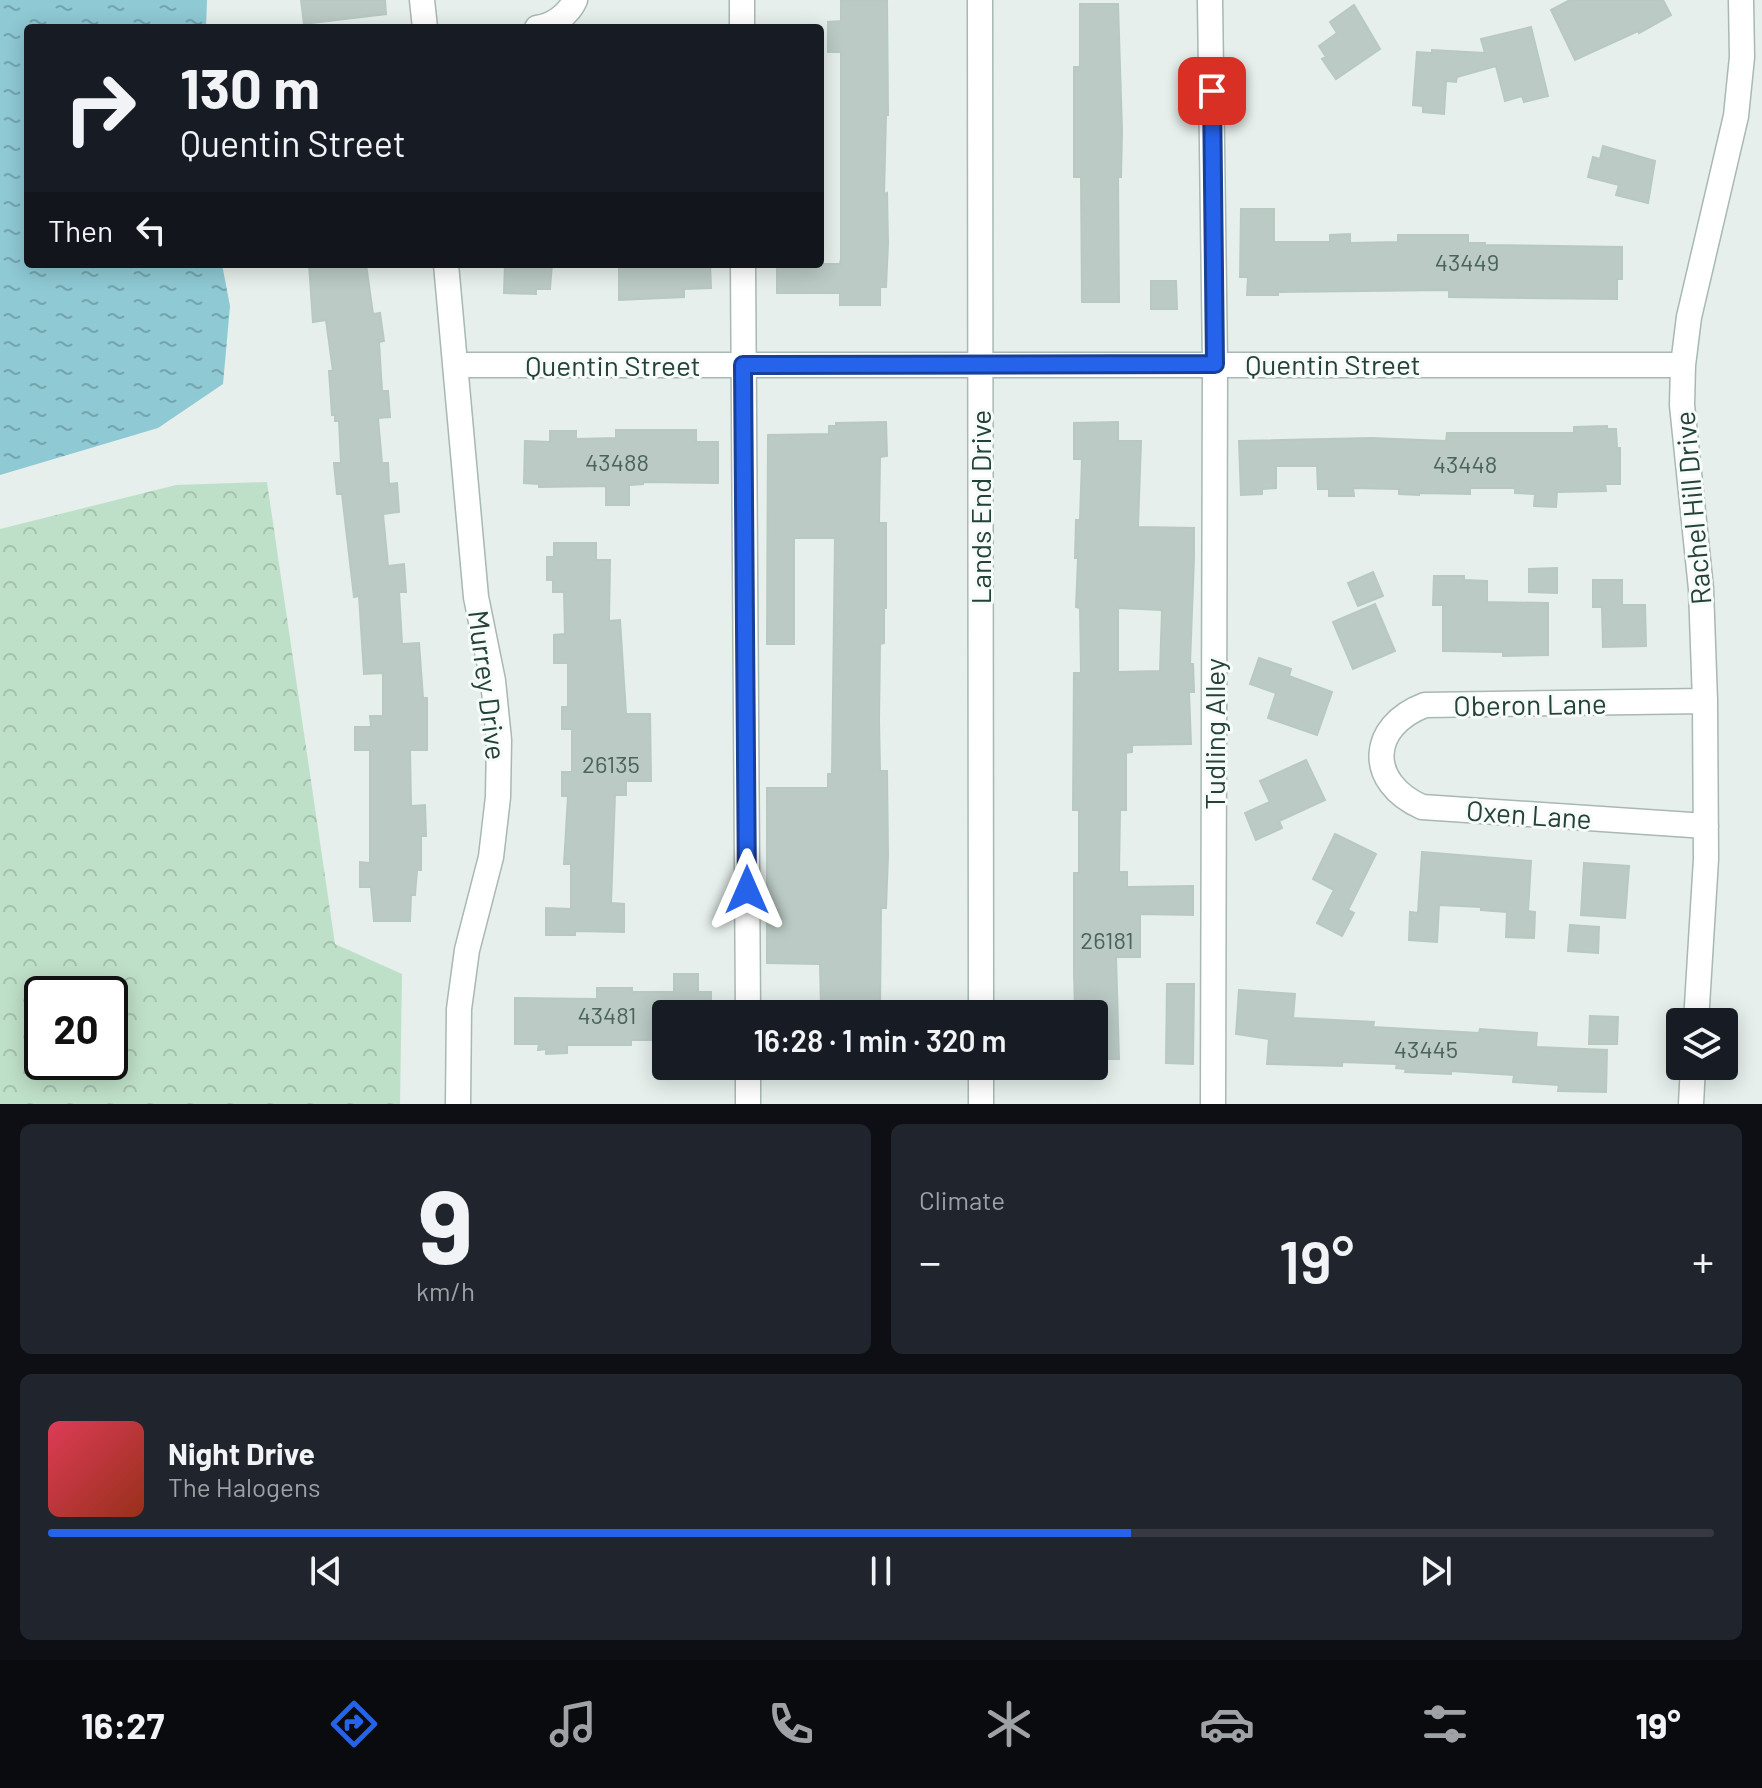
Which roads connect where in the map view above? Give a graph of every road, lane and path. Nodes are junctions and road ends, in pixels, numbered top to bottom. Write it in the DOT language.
graph roads {
  1 [pos="422,0"];
  2 [pos="575,0"];
  3 [pos="742,0"];
  4 [pos="980,0"];
  5 [pos="1210,0"];
  6 [pos="1741,0"];
  7 [pos="425,24"];
  8 [pos="548,24"];
  9 [pos="742,24"];
  10 [pos="446,268"];
  11 [pos="743,268"];
  12 [pos="980,364"];
  13 [pos="1215,364"];
  14 [pos="455,365"];
  15 [pos="743,365"];
  16 [pos="1683,365"];
  17 [pos="1705,701"];
  18 [pos="1382,755"];
  19 [pos="1706,826"];
  20 [pos="748,1000"];
  21 [pos="981,1000"];
  22 [pos="1697,1008"];
  23 [pos="748,1080"];
  24 [pos="981,1080"];
  25 [pos="1692,1080"];
  26 [pos="458,1104"];
  27 [pos="748,1104"];
  28 [pos="981,1104"];
  29 [pos="1213,1104"];
  30 [pos="1691,1104"];
  1 -- 7 [label="street"];
  2 -- 8 [label="street"];
  3 -- 9 [label="street"];
  4 -- 12 [label="street, Lands End Drive"];
  5 -- 13 [label="street, Tudling Alley"];
  6 -- 16 [label="street, Rachel Hill Drive"];
  10 -- 14 [label="street, Murrey Drive"];
  11 -- 15 [label="street"];
  12 -- 13 [label="street, Quentin Street"];
  12 -- 15 [label="street, Quentin Street"];
  12 -- 21 [label="street, Lands End Drive"];
  13 -- 16 [label="street, Quentin Street"];
  13 -- 29 [label="street, Tudling Alley"];
  14 -- 15 [label="street, Quentin Street"];
  14 -- 26 [label="street, Murrey Drive"];
  15 -- 20 [label="street"];
  16 -- 17 [label="street, Rachel Hill Drive"];
  17 -- 18 [label="street, Oberon Lane"];
  17 -- 19 [label="street, Rachel Hill Drive"];
  18 -- 19 [label="street, Oxen Lane"];
  19 -- 22 [label="street, Rachel Hill Drive"];
  23 -- 27 [label="street"];
  24 -- 28 [label="street"];
  25 -- 30 [label="street"];
}
